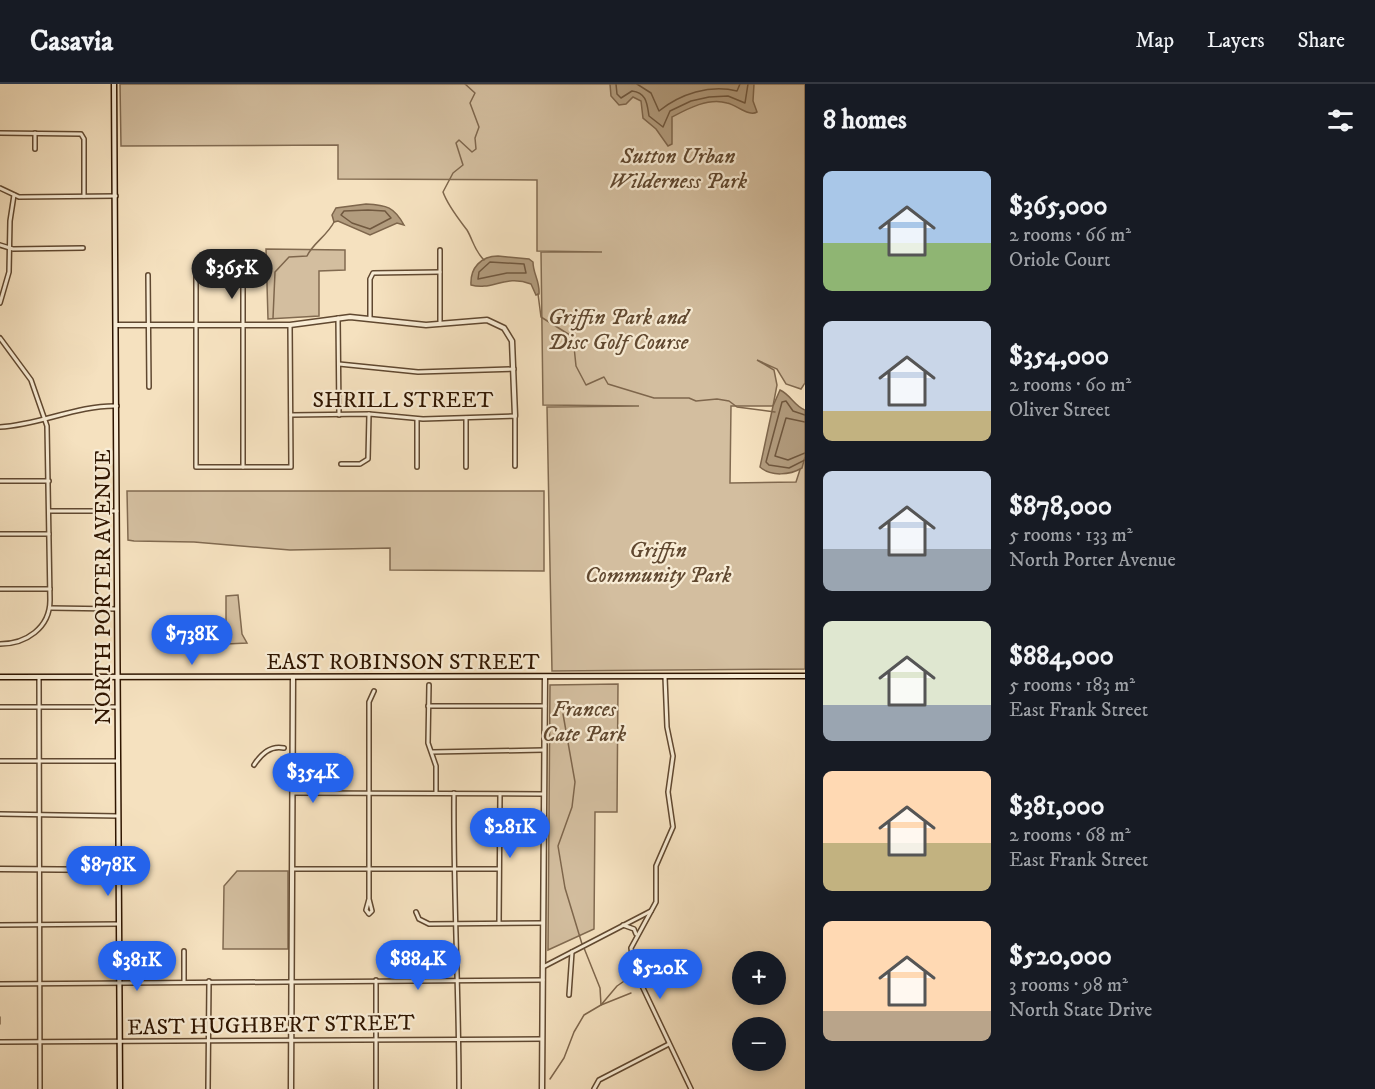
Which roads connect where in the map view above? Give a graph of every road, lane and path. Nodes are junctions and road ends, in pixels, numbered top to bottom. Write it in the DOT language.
graph roads {
  1 [pos="114,84"];
  2 [pos="0,133"];
  3 [pos="35,133"];
  4 [pos="34,149"];
  5 [pos="0,188"];
  6 [pos="15,195"];
  7 [pos="84,196"];
  8 [pos="116,196"];
  9 [pos="0,245"];
  10 [pos="9,248"];
  11 [pos="83,248"];
  12 [pos="440,250"];
  13 [pos="440,272"];
  14 [pos="195,274"];
  15 [pos="243,274"];
  16 [pos="148,275"];
  17 [pos="0,303"];
  18 [pos="338,318"];
  19 [pos="370,318"];
  20 [pos="440,324"];
  21 [pos="116,325"];
  22 [pos="149,325"];
  23 [pos="196,325"];
  24 [pos="243,325"];
  25 [pos="290,325"];
  26 [pos="0,338"];
  27 [pos="339,364"];
  28 [pos="514,369"];
  29 [pos="149,387"];
  30 [pos="117,406"];
  31 [pos="369,414"];
  32 [pos="291,415"];
  33 [pos="339,415"];
  34 [pos="515,416"];
  35 [pos="466,418"];
  36 [pos="417,419"];
  37 [pos="45,420"];
  38 [pos="0,428"];
  39 [pos="342,464"];
  40 [pos="417,466"];
  41 [pos="515,466"];
  42 [pos="243,467"];
  43 [pos="466,467"];
  44 [pos="0,481"];
  45 [pos="49,481"];
  46 [pos="50,511"];
  47 [pos="117,511"];
  48 [pos="0,534"];
  49 [pos="50,534"];
  50 [pos="0,589"];
  51 [pos="50,589"];
  52 [pos="50,608"];
  53 [pos="119,609"];
  54 [pos="0,644"];
  55 [pos="805,676"];
  56 [pos="0,677"];
  57 [pos="39,677"];
  58 [pos="119,677"];
  59 [pos="294,677"];
  60 [pos="545,677"];
  61 [pos="665,677"];
  62 [pos="429,685"];
  63 [pos="374,691"];
  64 [pos="428,705"];
  65 [pos="545,706"];
  66 [pos="0,707"];
  67 [pos="40,707"];
  68 [pos="119,707"];
  69 [pos="284,748"];
  70 [pos="545,750"];
  71 [pos="432,752"];
  72 [pos="0,761"];
  73 [pos="40,761"];
  74 [pos="119,761"];
  75 [pos="254,765"];
  76 [pos="294,793"];
  77 [pos="369,793"];
  78 [pos="436,793"];
  79 [pos="454,793"];
  80 [pos="500,794"];
  81 [pos="545,794"];
  82 [pos="0,814"];
  83 [pos="40,814"];
  84 [pos="119,816"];
  85 [pos="368,868"];
  86 [pos="453,868"];
  87 [pos="0,869"];
  88 [pos="40,869"];
  89 [pos="293,869"];
  90 [pos="499,869"];
  91 [pos="119,870"];
  92 [pos="369,899"];
  93 [pos="652,911"];
  94 [pos="416,912"];
  95 [pos="455,923"];
  96 [pos="499,923"];
  97 [pos="544,923"];
  98 [pos="119,924"];
  99 [pos="0,925"];
  100 [pos="40,925"];
  101 [pos="622,926"];
  102 [pos="636,936"];
  103 [pos="184,951"];
  104 [pos="572,952"];
  105 [pos="543,967"];
  106 [pos="376,980"];
  107 [pos="543,980"];
  108 [pos="184,981"];
  109 [pos="209,981"];
  110 [pos="292,981"];
  111 [pos="458,981"];
  112 [pos="119,983"];
  113 [pos="0,984"];
  114 [pos="40,984"];
  115 [pos="569,995"];
  116 [pos="292,1039"];
  117 [pos="376,1039"];
  118 [pos="459,1039"];
  119 [pos="542,1039"];
  120 [pos="208,1040"];
  121 [pos="119,1041"];
  122 [pos="1,1042"];
  123 [pos="40,1043"];
  124 [pos="669,1044"];
  125 [pos="542,1086"];
  126 [pos="40,1089"];
  127 [pos="120,1089"];
  128 [pos="208,1089"];
  129 [pos="291,1089"];
  130 [pos="376,1089"];
  131 [pos="459,1089"];
  132 [pos="594,1089"];
  133 [pos="691,1089"];
  1 -- 8 [label="main road, NORTH PORTER AVENUE"];
  2 -- 3 [label="street"];
  3 -- 4 [label="street"];
  3 -- 7 [label="street"];
  5 -- 6 [label="street"];
  6 -- 7 [label="street"];
  6 -- 10 [label="street"];
  7 -- 8 [label="street"];
  8 -- 21 [label="main road, NORTH PORTER AVENUE"];
  9 -- 10 [label="street"];
  10 -- 11 [label="street"];
  10 -- 17 [label="street"];
  12 -- 13 [label="street"];
  13 -- 19 [label="street"];
  13 -- 20 [label="street"];
  14 -- 23 [label="street"];
  15 -- 24 [label="street"];
  16 -- 22 [label="street"];
  18 -- 19 [label="main road"];
  18 -- 25 [label="main road"];
  18 -- 27 [label="street"];
  19 -- 20 [label="main road"];
  20 -- 28 [label="main road"];
  21 -- 22 [label="main road"];
  21 -- 30 [label="main road, NORTH PORTER AVENUE"];
  22 -- 23 [label="main road"];
  22 -- 29 [label="street"];
  23 -- 24 [label="main road"];
  23 -- 42 [label="street"];
  24 -- 25 [label="main road"];
  24 -- 42 [label="street"];
  25 -- 32 [label="street"];
  26 -- 37 [label="street"];
  27 -- 28 [label="street"];
  27 -- 33 [label="street"];
  28 -- 34 [label="main road"];
  30 -- 37 [label="street"];
  30 -- 47 [label="main road, NORTH PORTER AVENUE"];
  31 -- 33 [label="street, SHRILL STREET"];
  31 -- 36 [label="street, SHRILL STREET"];
  31 -- 39 [label="street"];
  32 -- 33 [label="street, SHRILL STREET"];
  32 -- 42 [label="street"];
  34 -- 35 [label="street, SHRILL STREET"];
  34 -- 41 [label="street"];
  35 -- 36 [label="street, SHRILL STREET"];
  35 -- 43 [label="street"];
  36 -- 40 [label="street"];
  37 -- 38 [label="street"];
  37 -- 45 [label="street"];
  44 -- 45 [label="street"];
  45 -- 46 [label="street"];
  46 -- 47 [label="street"];
  46 -- 49 [label="street"];
  47 -- 53 [label="main road, NORTH PORTER AVENUE"];
  48 -- 49 [label="street"];
  49 -- 51 [label="street"];
  50 -- 51 [label="street"];
  51 -- 52 [label="street"];
  52 -- 53 [label="street"];
  52 -- 54 [label="street"];
  53 -- 58 [label="main road, NORTH PORTER AVENUE"];
  55 -- 61 [label="main road, EAST ROBINSON STREET"];
  56 -- 57 [label="main road, EAST ROBINSON STREET"];
  57 -- 58 [label="main road, EAST ROBINSON STREET"];
  57 -- 67 [label="street"];
  58 -- 59 [label="main road, EAST ROBINSON STREET"];
  58 -- 68 [label="main road, NORTH PORTER AVENUE"];
  59 -- 60 [label="main road, EAST ROBINSON STREET"];
  59 -- 76 [label="main road"];
  60 -- 61 [label="main road, EAST ROBINSON STREET"];
  60 -- 65 [label="main road"];
  61 -- 93 [label="street"];
  62 -- 64 [label="street"];
  63 -- 77 [label="street"];
  64 -- 65 [label="street"];
  64 -- 71 [label="street"];
  65 -- 70 [label="main road"];
  66 -- 67 [label="street"];
  67 -- 68 [label="street"];
  67 -- 73 [label="street"];
  68 -- 74 [label="main road, NORTH PORTER AVENUE"];
  69 -- 75 [label="street"];
  70 -- 71 [label="street"];
  70 -- 81 [label="main road"];
  71 -- 78 [label="street"];
  72 -- 73 [label="street"];
  73 -- 74 [label="street"];
  73 -- 83 [label="street"];
  74 -- 84 [label="main road, NORTH PORTER AVENUE"];
  76 -- 77 [label="street"];
  76 -- 89 [label="main road"];
  77 -- 78 [label="street"];
  77 -- 85 [label="street"];
  78 -- 79 [label="street"];
  79 -- 80 [label="street"];
  79 -- 86 [label="street"];
  80 -- 81 [label="street"];
  80 -- 90 [label="street"];
  81 -- 97 [label="main road"];
  82 -- 83 [label="street"];
  83 -- 84 [label="street"];
  83 -- 88 [label="street"];
  84 -- 91 [label="main road, NORTH PORTER AVENUE"];
  85 -- 86 [label="street"];
  85 -- 89 [label="street"];
  85 -- 92 [label="street"];
  86 -- 90 [label="street"];
  86 -- 95 [label="street"];
  87 -- 88 [label="main road"];
  88 -- 91 [label="main road"];
  88 -- 100 [label="street"];
  89 -- 110 [label="main road"];
  90 -- 96 [label="street"];
  91 -- 98 [label="main road, NORTH PORTER AVENUE"];
  93 -- 101 [label="street"];
  93 -- 102 [label="street"];
  94 -- 95 [label="street"];
  95 -- 96 [label="street"];
  95 -- 111 [label="street"];
  96 -- 97 [label="street"];
  97 -- 105 [label="main road"];
  98 -- 100 [label="street"];
  98 -- 112 [label="main road, NORTH PORTER AVENUE"];
  99 -- 100 [label="street"];
  100 -- 114 [label="street"];
  101 -- 102 [label="street"];
  101 -- 104 [label="street"];
  102 -- 124 [label="street"];
  103 -- 108 [label="street"];
  104 -- 105 [label="street"];
  104 -- 115 [label="street"];
  105 -- 107 [label="main road"];
  106 -- 110 [label="street"];
  106 -- 111 [label="street"];
  106 -- 117 [label="street"];
  107 -- 111 [label="street"];
  107 -- 119 [label="main road"];
  108 -- 109 [label="street"];
  108 -- 112 [label="street"];
  109 -- 110 [label="street"];
  109 -- 120 [label="street"];
  110 -- 116 [label="main road"];
  111 -- 118 [label="street"];
  112 -- 114 [label="street"];
  112 -- 121 [label="main road, NORTH PORTER AVENUE"];
  113 -- 114 [label="street"];
  114 -- 123 [label="street"];
  116 -- 117 [label="street, EAST HUGHBERT STREET"];
  116 -- 120 [label="street, EAST HUGHBERT STREET"];
  116 -- 129 [label="main road"];
  117 -- 118 [label="street, EAST HUGHBERT STREET"];
  117 -- 130 [label="street"];
  118 -- 119 [label="street, EAST HUGHBERT STREET"];
  118 -- 131 [label="street"];
  119 -- 125 [label="main road"];
  120 -- 121 [label="street, EAST HUGHBERT STREET"];
  120 -- 128 [label="street"];
  121 -- 123 [label="street, EAST HUGHBERT STREET"];
  121 -- 127 [label="main road, NORTH PORTER AVENUE"];
  122 -- 123 [label="street, EAST HUGHBERT STREET"];
  123 -- 126 [label="street"];
  124 -- 132 [label="street"];
  124 -- 133 [label="street"];
}
